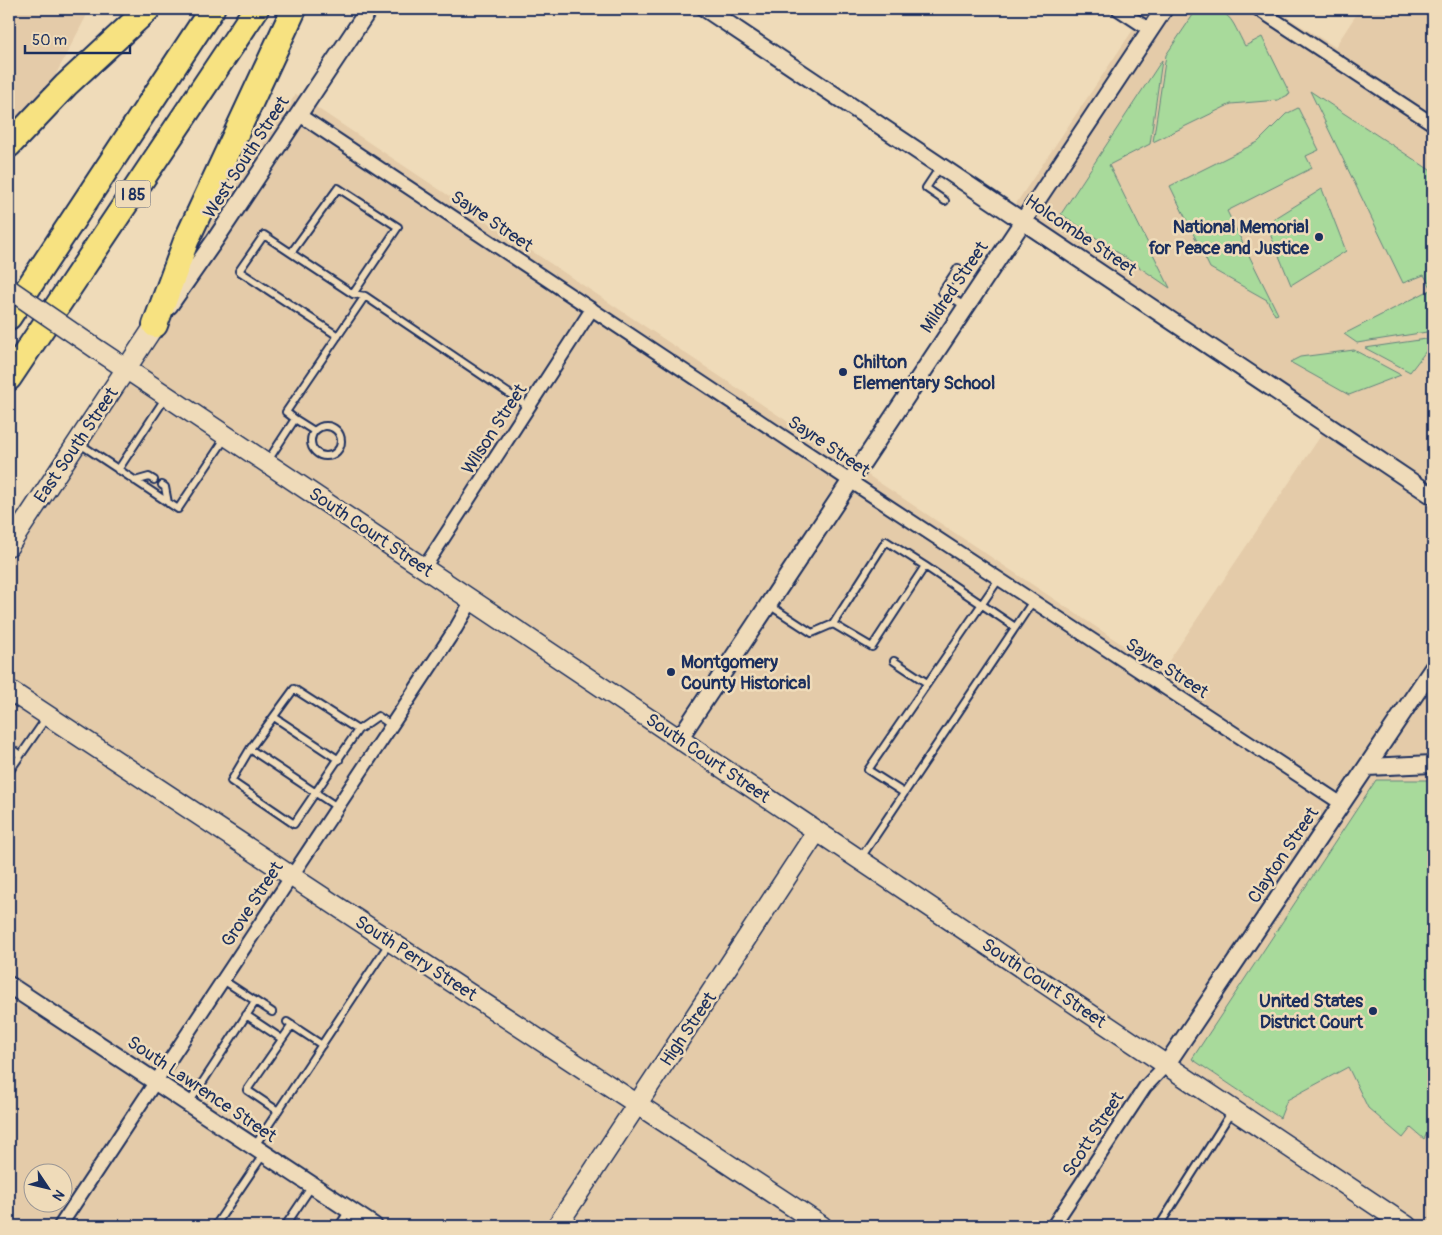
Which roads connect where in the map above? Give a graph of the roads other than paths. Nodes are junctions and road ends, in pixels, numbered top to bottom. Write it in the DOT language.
graph roads {
  1 [pos="148,9"];
  2 [pos="212,9"];
  3 [pos="256,9"];
  4 [pos="294,9"];
  5 [pos="368,9"];
  6 [pos="706,9"];
  7 [pos="1118,9"];
  8 [pos="1164,9"];
  9 [pos="1258,9"];
  10 [pos="1150,30"];
  11 [pos="298,114"];
  12 [pos="1433,124"];
  13 [pos="9,145"];
  14 [pos="941,166"];
  15 [pos="945,201"];
  16 [pos="1023,220"];
  17 [pos="291,253"];
  18 [pos="958,268"];
  19 [pos="9,289"];
  20 [pos="353,294"];
  21 [pos="365,296"];
  22 [pos="966,307"];
  23 [pos="592,309"];
  24 [pos="9,317"];
  25 [pos="155,325"];
  26 [pos="338,336"];
  27 [pos="127,369"];
  28 [pos="9,378"];
  29 [pos="167,396"];
  30 [pos="529,407"];
  31 [pos="295,419"];
  32 [pos="314,431"];
  33 [pos="227,436"];
  34 [pos="77,443"];
  35 [pos="266,463"];
  36 [pos="118,470"];
  37 [pos="154,480"];
  38 [pos="134,481"];
  39 [pos="850,481"];
  40 [pos="162,485"];
  41 [pos="1433,496"];
  42 [pos="168,502"];
  43 [pos="9,546"];
  44 [pos="925,566"];
  45 [pos="424,568"];
  46 [pos="999,579"];
  47 [pos="472,600"];
  48 [pos="1033,601"];
  49 [pos="768,604"];
  50 [pos="982,604"];
  51 [pos="833,624"];
  52 [pos="1015,627"];
  53 [pos="894,661"];
  54 [pos="1433,668"];
  55 [pos="927,682"];
  56 [pos="9,690"];
  57 [pos="48,716"];
  58 [pos="274,717"];
  59 [pos="391,725"];
  60 [pos="358,730"];
  61 [pos="679,739"];
  62 [pos="10,750"];
  63 [pos="250,750"];
  64 [pos="20,755"];
  65 [pos="339,760"];
  66 [pos="1433,764"];
  67 [pos="1368,768"];
  68 [pos="9,772"];
  69 [pos="904,793"];
  70 [pos="316,794"];
  71 [pos="1342,804"];
  72 [pos="337,806"];
  73 [pos="817,831"];
  74 [pos="860,860"];
  75 [pos="291,876"];
  76 [pos="390,941"];
  77 [pos="223,980"];
  78 [pos="9,985"];
  79 [pos="255,1002"];
  80 [pos="272,1012"];
  81 [pos="246,1015"];
  82 [pos="282,1039"];
  83 [pos="322,1044"];
  84 [pos="1166,1065"];
  85 [pos="155,1082"];
  86 [pos="188,1104"];
  87 [pos="638,1105"];
  88 [pos="1233,1110"];
  89 [pos="278,1111"];
  90 [pos="259,1150"];
  91 [pos="312,1186"];
  92 [pos="349,1210"];
  93 [pos="60,1226"];
  94 [pos="215,1226"];
  95 [pos="285,1226"];
  96 [pos="339,1226"];
  97 [pos="374,1226"];
  98 [pos="557,1226"];
  99 [pos="822,1226"];
  100 [pos="1053,1226"];
  101 [pos="1159,1226"];
  102 [pos="1407,1226"];
  1 -- 13 [label="highway"];
  2 -- 24 [label="highway, I 85"];
  3 -- 28 [label="highway, I 85"];
  4 -- 25 [label="highway"];
  5 -- 11 [label="street, West South Street"];
  6 -- 14 [label="street, Holcombe Street"];
  7 -- 10 [label="street"];
  8 -- 10 [label="street, Mildred Street"];
  9 -- 12 [label="street"];
  10 -- 16 [label="street, Mildred Street"];
  11 -- 23 [label="street, Sayre Street"];
  11 -- 25 [label="street, West South Street"];
  14 -- 15 [label="lane"];
  14 -- 16 [label="street, Holcombe Street"];
  16 -- 22 [label="street, Mildred Street"];
  16 -- 41 [label="street, Holcombe Street"];
  17 -- 20 [label="lane"];
  17 -- 20 [label="lane"];
  17 -- 26 [label="lane"];
  18 -- 22 [label="lane"];
  19 -- 27 [label="main road, South Court Street, bridge"];
  20 -- 21 [label="lane"];
  21 -- 26 [label="lane"];
  21 -- 30 [label="lane"];
  22 -- 39 [label="street, Mildred Street"];
  23 -- 30 [label="street, Wilson Street"];
  23 -- 39 [label="street, Sayre Street"];
  25 -- 27 [label="main road, East South Street"];
  26 -- 31 [label="lane"];
  27 -- 29 [label="main road, South Court Street"];
  27 -- 34 [label="main road, East South Street"];
  29 -- 33 [label="main road, South Court Street"];
  29 -- 36 [label="lane"];
  30 -- 45 [label="street, Wilson Street"];
  31 -- 32 [label="lane"];
  31 -- 35 [label="lane"];
  32 -- 32 [label="lane"];
  33 -- 35 [label="main road, South Court Street"];
  33 -- 42 [label="lane"];
  34 -- 36 [label="lane"];
  34 -- 43 [label="main road, East South Street"];
  35 -- 45 [label="main road, South Court Street"];
  36 -- 38 [label="lane"];
  37 -- 38 [label="lane"];
  38 -- 42 [label="lane"];
  39 -- 46 [label="street, Sayre Street"];
  39 -- 49 [label="street, Mildred Street"];
  40 -- 42 [label="lane"];
  44 -- 50 [label="lane"];
  44 -- 51 [label="lane"];
  44 -- 51 [label="lane"];
  45 -- 47 [label="main road, South Court Street"];
  46 -- 48 [label="street, Sayre Street"];
  46 -- 50 [label="lane"];
  47 -- 59 [label="street, Grove Street"];
  47 -- 61 [label="main road, South Court Street"];
  48 -- 52 [label="lane"];
  48 -- 71 [label="street, Sayre Street"];
  49 -- 51 [label="lane"];
  49 -- 61 [label="street, Mildred Street"];
  50 -- 52 [label="lane"];
  50 -- 55 [label="lane"];
  52 -- 69 [label="lane"];
  53 -- 55 [label="lane"];
  54 -- 67 [label="street, Clayton Street"];
  55 -- 69 [label="lane"];
  56 -- 57 [label="main road, South Perry Street"];
  57 -- 64 [label="lane"];
  57 -- 75 [label="main road, South Perry Street"];
  58 -- 60 [label="lane"];
  58 -- 63 [label="lane"];
  58 -- 65 [label="lane"];
  59 -- 60 [label="lane"];
  59 -- 72 [label="street, Grove Street"];
  60 -- 65 [label="lane"];
  61 -- 73 [label="main road, South Court Street"];
  62 -- 64 [label="lane"];
  63 -- 70 [label="lane"];
  63 -- 70 [label="lane"];
  64 -- 68 [label="lane"];
  65 -- 70 [label="lane"];
  66 -- 67 [label="street"];
  67 -- 71 [label="street, Clayton Street"];
  69 -- 74 [label="lane"];
  70 -- 72 [label="lane"];
  71 -- 84 [label="street, Clayton Street"];
  72 -- 75 [label="street, Grove Street"];
  73 -- 74 [label="main road, South Court Street"];
  73 -- 87 [label="main road, High Street"];
  74 -- 84 [label="main road, South Court Street"];
  75 -- 76 [label="main road, South Perry Street"];
  75 -- 77 [label="street, Grove Street"];
  76 -- 83 [label="lane"];
  76 -- 87 [label="main road, South Perry Street"];
  77 -- 79 [label="lane"];
  77 -- 85 [label="street, Grove Street"];
  78 -- 85 [label="street, South Lawrence Street"];
  79 -- 80 [label="lane"];
  79 -- 81 [label="lane"];
  81 -- 82 [label="lane"];
  81 -- 86 [label="lane"];
  82 -- 83 [label="lane"];
  82 -- 89 [label="lane"];
  83 -- 89 [label="lane"];
  84 -- 88 [label="main road, South Court Street"];
  84 -- 100 [label="street, Scott Street"];
  85 -- 86 [label="street, South Lawrence Street"];
  85 -- 93 [label="street, Grove Street"];
  86 -- 90 [label="street, South Lawrence Street"];
  87 -- 98 [label="main road, High Street"];
  87 -- 99 [label="main road, South Perry Street"];
  88 -- 101 [label="lane"];
  88 -- 102 [label="main road, South Court Street"];
  89 -- 90 [label="lane"];
  90 -- 91 [label="street, South Lawrence Street"];
  90 -- 94 [label="lane"];
  91 -- 92 [label="street, South Lawrence Street"];
  91 -- 95 [label="lane"];
  92 -- 96 [label="lane"];
  92 -- 97 [label="street, South Lawrence Street"];
}
